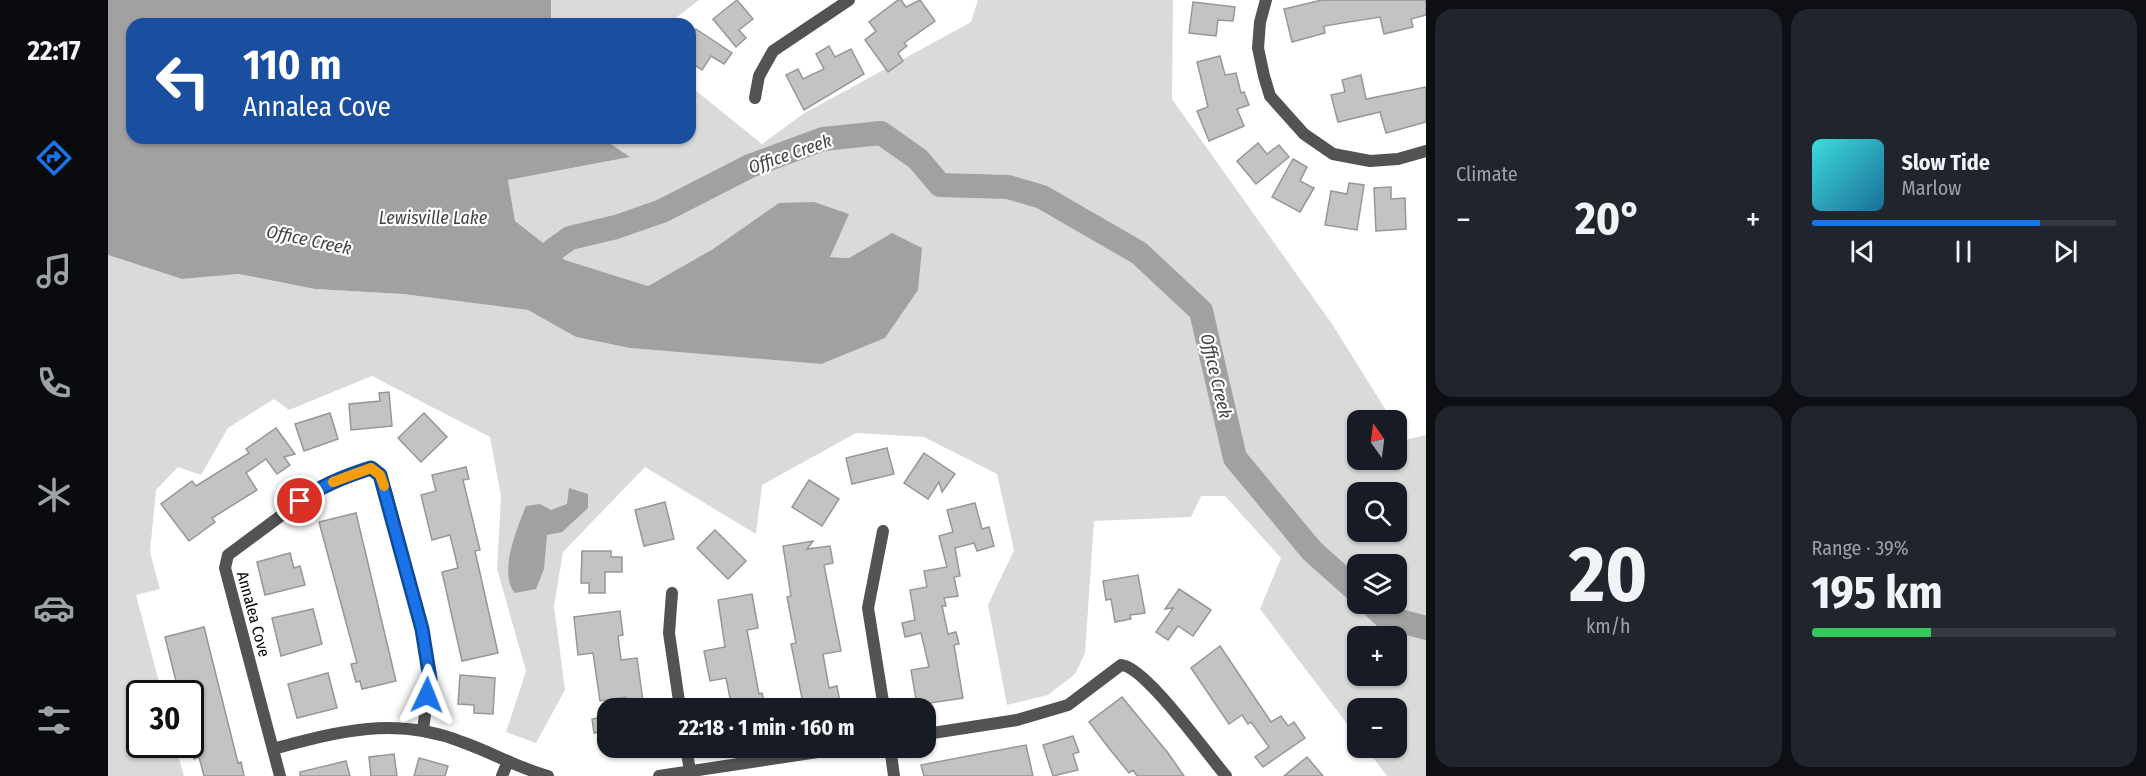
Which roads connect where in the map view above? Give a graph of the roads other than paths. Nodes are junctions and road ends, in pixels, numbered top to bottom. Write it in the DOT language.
graph roads {
  1 [pos="849,0"];
  2 [pos="1266,0"];
  3 [pos="755,98"];
  4 [pos="1426,151"];
  5 [pos="883,531"];
  6 [pos="672,593"];
  7 [pos="679,698"];
  8 [pos="882,698"];
  9 [pos="423,729"];
  10 [pos="936,732"];
  11 [pos="273,749"];
  12 [pos="688,758"];
  13 [pos="777,758"];
  14 [pos="892,758"];
  15 [pos="508,760"];
  16 [pos="690,771"];
  17 [pos="280,776"];
  18 [pos="502,776"];
  19 [pos="548,776"];
  20 [pos="659,776"];
  21 [pos="894,776"];
  22 [pos="1226,776"];
  1 -- 3 [label="street"];
  2 -- 4 [label="street"];
  5 -- 8 [label="street"];
  6 -- 7 [label="street"];
  9 -- 11 [label="street"];
  9 -- 11 [label="street, Annalea Cove"];
  9 -- 15 [label="street"];
  10 -- 22 [label="street"];
  11 -- 17 [label="street, Annalea Cove"];
  12 -- 16 [label="street"];
  13 -- 16 [label="street"];
  14 -- 21 [label="street"];
  15 -- 18 [label="street"];
  15 -- 19 [label="street"];
  16 -- 20 [label="street"];
}
